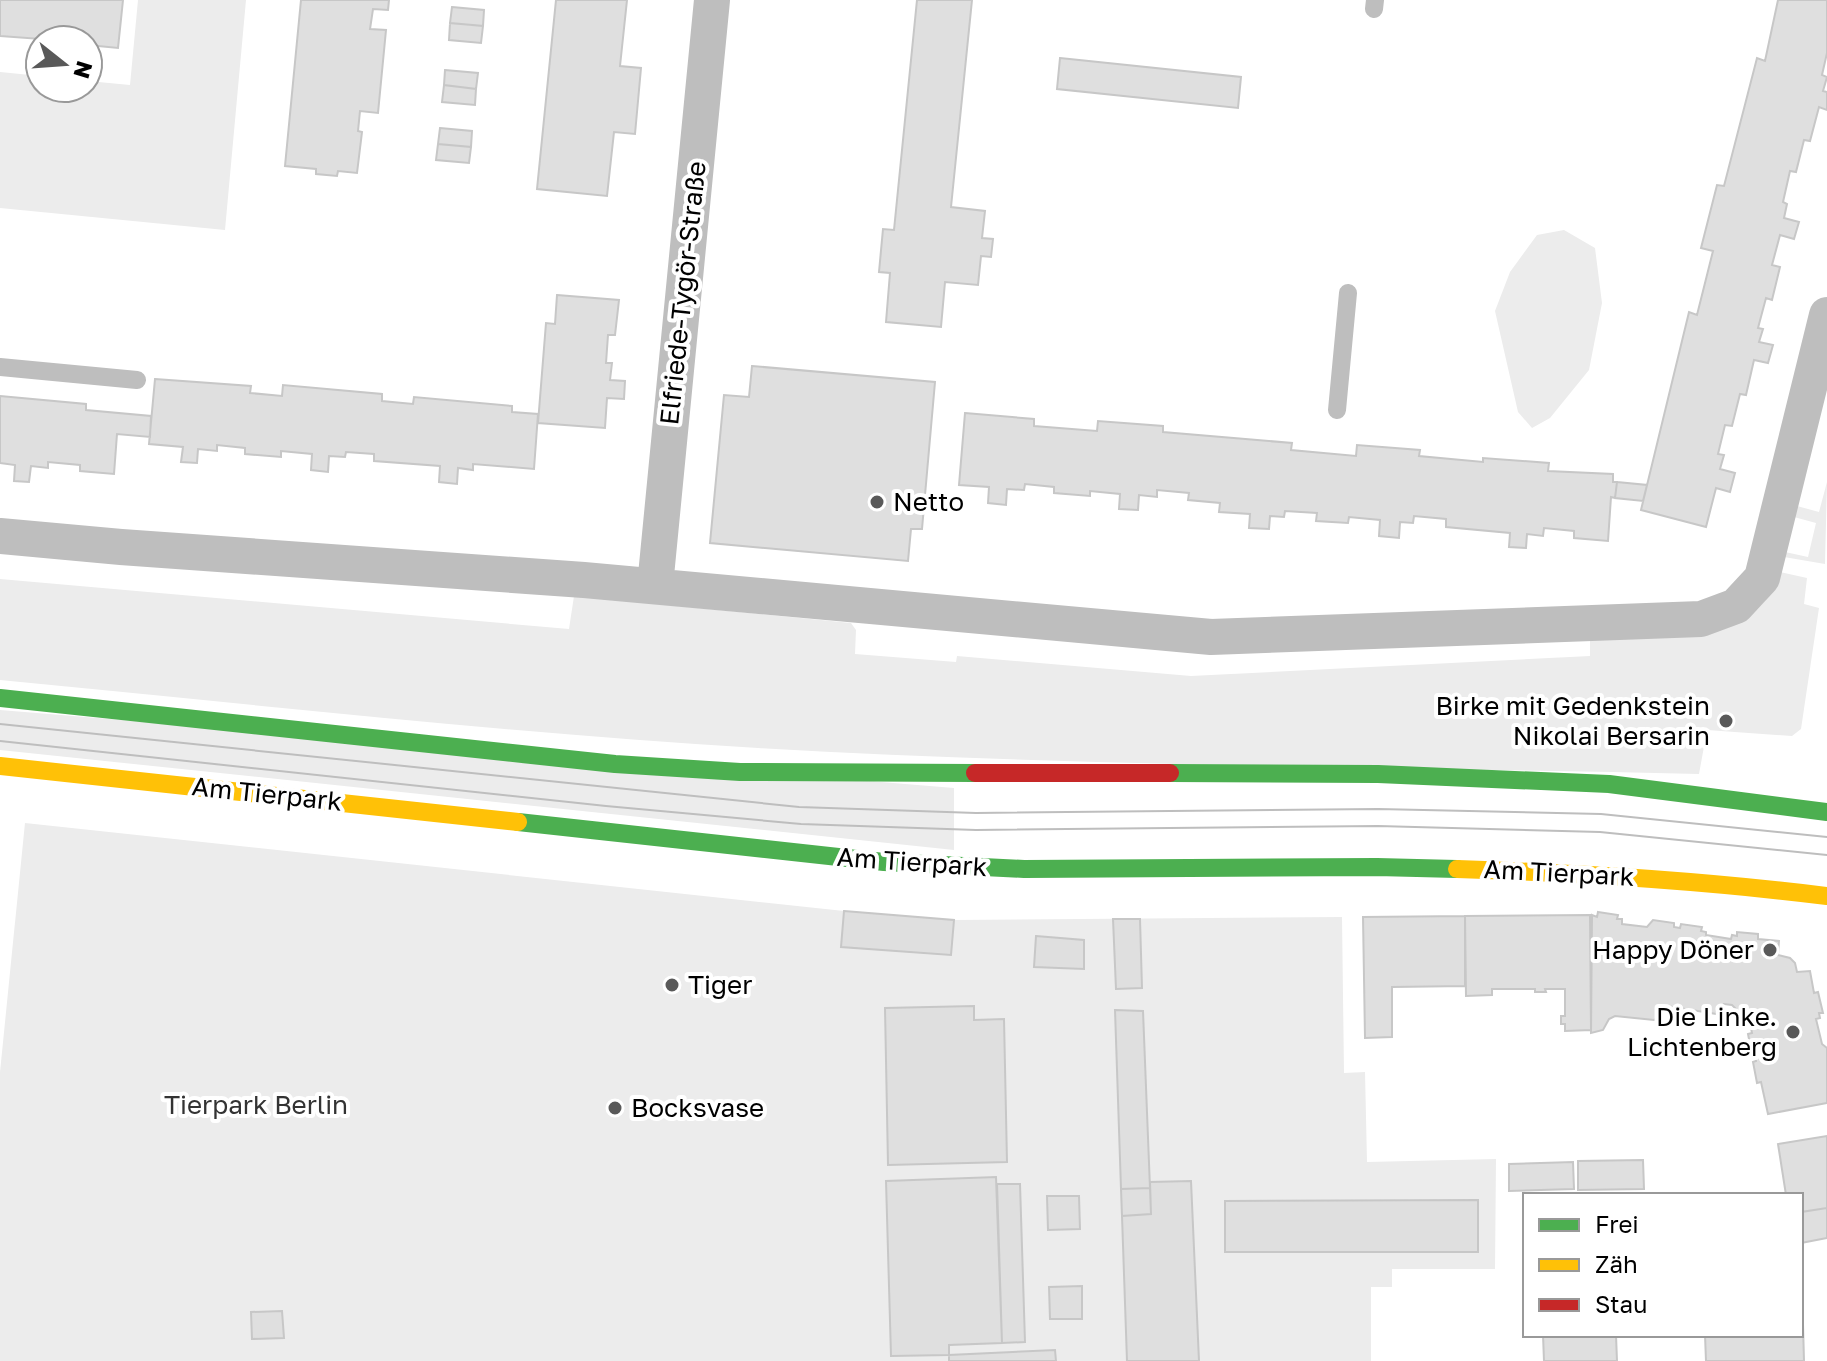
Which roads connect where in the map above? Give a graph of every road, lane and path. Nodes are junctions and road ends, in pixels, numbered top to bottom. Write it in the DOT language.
graph roads {
  1 [pos="712,0"];
  2 [pos="1348,293"];
  3 [pos="1827,315"];
  4 [pos="1822,358"];
  5 [pos="0,367"];
  6 [pos="137,380"];
  7 [pos="1337,410"];
  8 [pos="0,536"];
  9 [pos="655,586"];
  10 [pos="0,698"];
  11 [pos="0,766"];
  12 [pos="1827,812"];
  13 [pos="1827,896"];
  1 -- 9 [label="street, Elfriede-Tygör-Straße"];
  2 -- 7 [label="lane"];
  3 -- 4 [label="street"];
  4 -- 9 [label="street"];
  5 -- 6 [label="lane"];
  8 -- 9 [label="street"];
  10 -- 12 [label="main road"];
  11 -- 13 [label="main road, Am Tierpark"];
}
